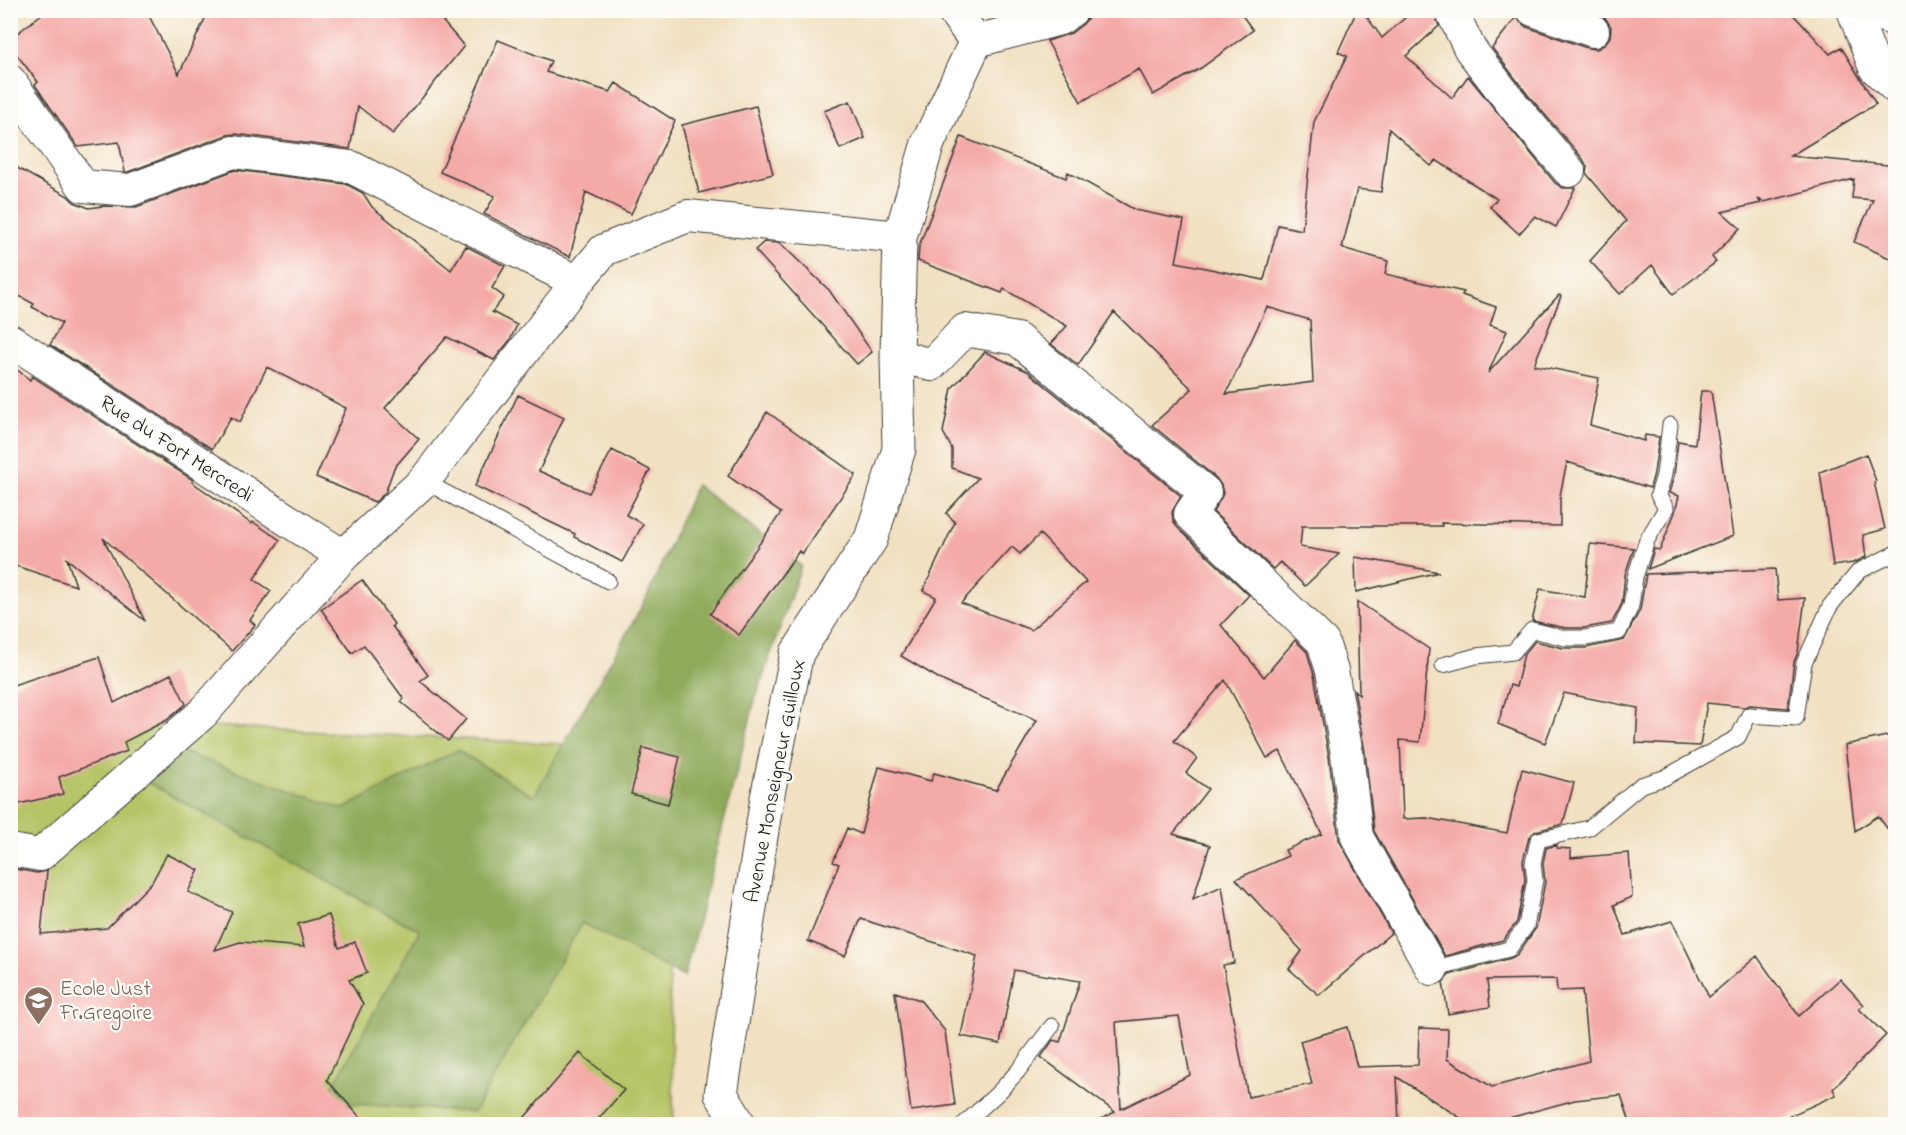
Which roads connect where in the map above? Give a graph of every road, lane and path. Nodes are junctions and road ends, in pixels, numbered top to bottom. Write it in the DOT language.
graph roads {
  1 [pos="953,10"];
  2 [pos="1072,10"];
  3 [pos="1451,10"];
  4 [pos="1533,10"];
  5 [pos="1853,10"];
  6 [pos="1863,10"];
  7 [pos="1896,20"];
  8 [pos="1593,32"];
  9 [pos="976,41"];
  10 [pos="10,81"];
  11 [pos="1896,88"];
  12 [pos="1569,171"];
  13 [pos="900,237"];
  14 [pos="577,282"];
  15 [pos="10,340"];
  16 [pos="897,355"];
  17 [pos="1670,426"];
  18 [pos="424,481"];
  19 [pos="1896,553"];
  20 [pos="343,556"];
  21 [pos="608,581"];
  22 [pos="1443,665"];
  23 [pos="10,850"];
  24 [pos="1432,969"];
  25 [pos="1052,1026"];
  26 [pos="739,1125"];
  27 [pos="963,1125"];
  1 -- 9 [label="street"];
  2 -- 9 [label="street"];
  3 -- 12 [label="street"];
  4 -- 8 [label="street"];
  5 -- 11 [label="street"];
  6 -- 7 [label="street"];
  9 -- 13 [label="street, Avenue Monseigneur Guilloux"];
  10 -- 14 [label="street"];
  13 -- 14 [label="street"];
  13 -- 16 [label="street, Avenue Monseigneur Guilloux"];
  14 -- 18 [label="street"];
  15 -- 20 [label="street, Rue du Fort Mercredi"];
  16 -- 24 [label="street"];
  16 -- 26 [label="street, Avenue Monseigneur Guilloux"];
  17 -- 22 [label="lane"];
  18 -- 20 [label="street"];
  18 -- 21 [label="lane"];
  19 -- 24 [label="lane"];
  20 -- 23 [label="street"];
  25 -- 27 [label="lane"];
}
